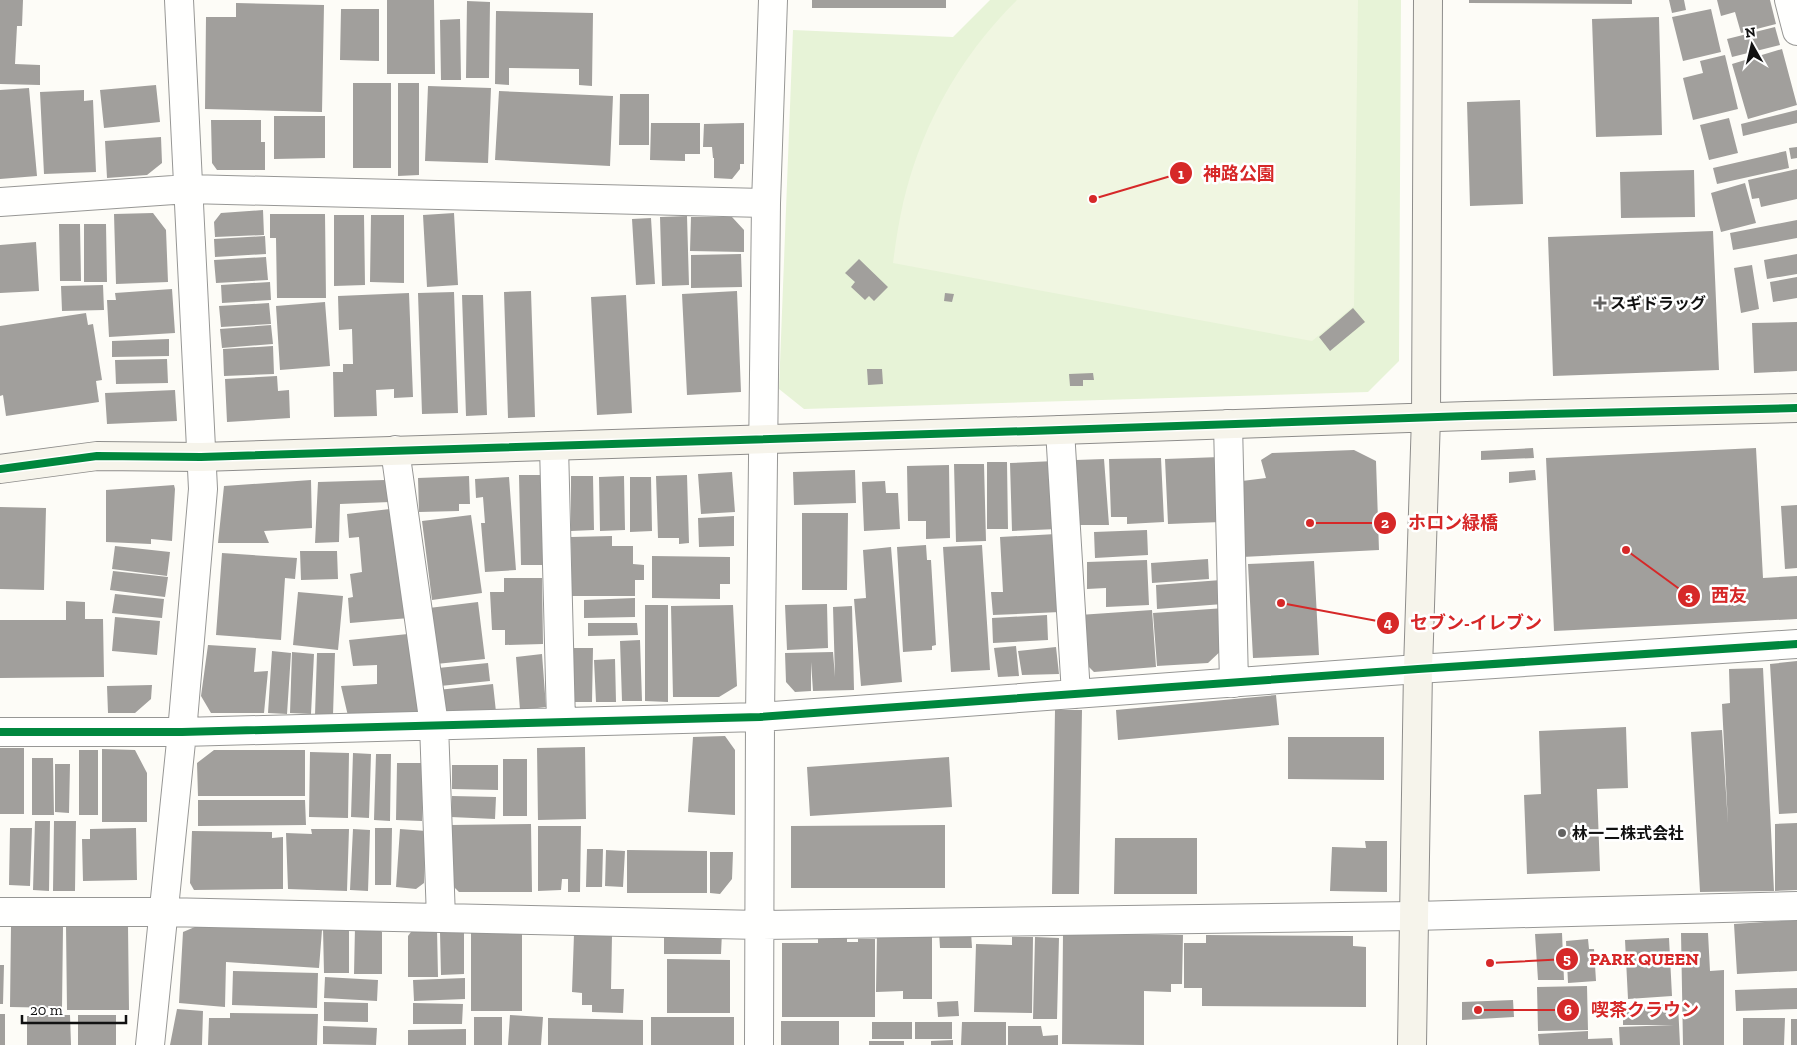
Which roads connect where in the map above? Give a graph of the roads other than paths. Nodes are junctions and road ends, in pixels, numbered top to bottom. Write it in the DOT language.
graph roads {
  1 [pos="179,0"];
  2 [pos="773,0"];
  3 [pos="1428,0"];
  4 [pos="1789,0"];
  5 [pos="1797,31"];
  6 [pos="188,189"];
  7 [pos="0,202"];
  8 [pos="766,203"];
  9 [pos="1797,408"];
  10 [pos="1426,417"];
  11 [pos="1228,424"];
  12 [pos="1060,430"];
  13 [pos="764,439"];
  14 [pos="554,446"];
  15 [pos="396,450"];
  16 [pos="201,457"];
  17 [pos="0,469"];
  18 [pos="1797,644"];
  19 [pos="1418,668"];
  20 [pos="1234,683"];
  21 [pos="1076,694"];
  22 [pos="760,717"];
  23 [pos="561,722"];
  24 [pos="434,725"];
  25 [pos="0,732"];
  26 [pos="182,732"];
  27 [pos="1797,906"];
  28 [pos="0,912"];
  29 [pos="163,912"];
  30 [pos="1414,916"];
  31 [pos="441,918"];
  32 [pos="760,925"];
  33 [pos="150,1045"];
  34 [pos="759,1045"];
  35 [pos="1412,1045"];
  1 -- 6 [label="street"];
  2 -- 8 [label="street"];
  3 -- 10 [label="street"];
  4 -- 5 [label="street"];
  6 -- 7 [label="street"];
  6 -- 8 [label="street"];
  6 -- 16 [label="street"];
  8 -- 13 [label="street"];
  9 -- 10 [label="street"];
  10 -- 11 [label="street"];
  10 -- 19 [label="street"];
  11 -- 12 [label="street"];
  11 -- 20 [label="street"];
  12 -- 13 [label="street"];
  12 -- 21 [label="street"];
  13 -- 14 [label="street"];
  13 -- 22 [label="street"];
  14 -- 15 [label="street"];
  14 -- 23 [label="street"];
  15 -- 16 [label="street"];
  15 -- 24 [label="street"];
  16 -- 17 [label="street"];
  16 -- 26 [label="street"];
  18 -- 19 [label="street"];
  19 -- 20 [label="street"];
  19 -- 30 [label="street"];
  20 -- 21 [label="street"];
  21 -- 22 [label="street"];
  22 -- 23 [label="street"];
  22 -- 32 [label="street"];
  23 -- 24 [label="street"];
  24 -- 26 [label="street"];
  24 -- 31 [label="street"];
  25 -- 26 [label="street"];
  26 -- 29 [label="street"];
  27 -- 30 [label="street"];
  28 -- 29 [label="street"];
  29 -- 31 [label="street"];
  29 -- 33 [label="street"];
  30 -- 32 [label="street"];
  30 -- 35 [label="street"];
  31 -- 32 [label="street"];
  32 -- 34 [label="street"];
}
